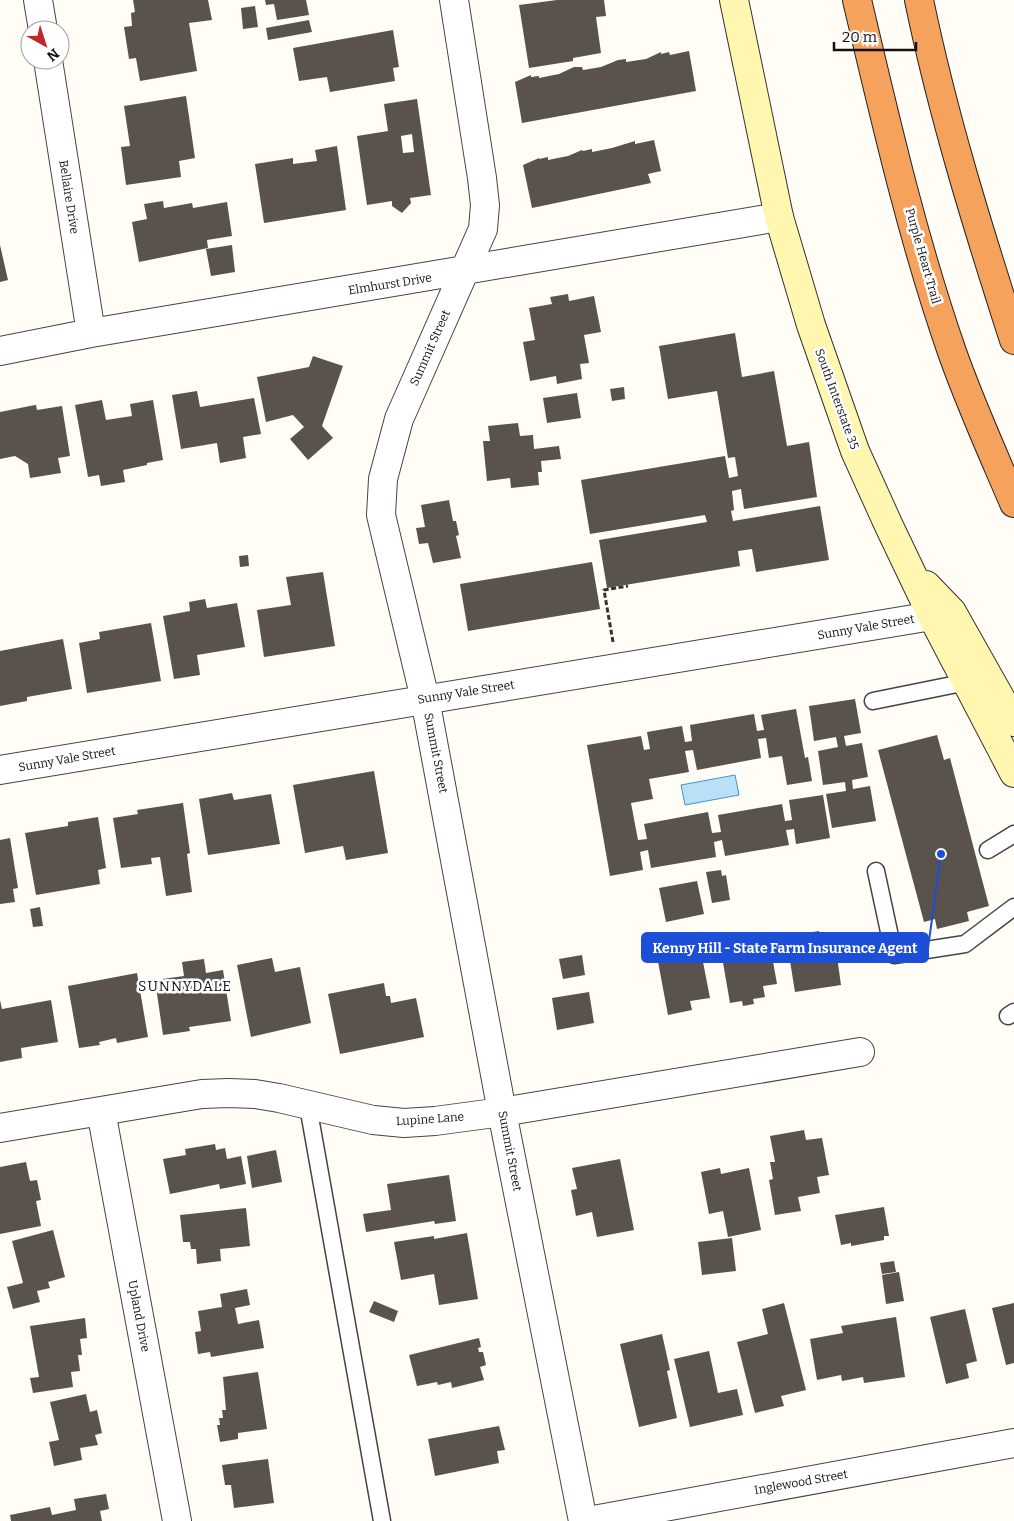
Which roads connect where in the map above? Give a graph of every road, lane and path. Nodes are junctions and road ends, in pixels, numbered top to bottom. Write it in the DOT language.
graph roads {
  1 [pos="38,0"];
  2 [pos="454,0"];
  3 [pos="734,0"];
  4 [pos="857,0"];
  5 [pos="919,0"];
  6 [pos="41,20"];
  7 [pos="50,70"];
  8 [pos="779,217"];
  9 [pos="464,271"];
  10 [pos="91,333"];
  11 [pos="1014,340"];
  12 [pos="0,351"];
  13 [pos="1014,503"];
  14 [pos="909,568"];
  15 [pos="628,586"];
  16 [pos="932,616"];
  17 [pos="617,668"];
  18 [pos="967,682"];
  19 [pos="426,699"];
  20 [pos="873,701"];
  21 [pos="1014,722"];
  22 [pos="0,770"];
  23 [pos="1014,772"];
  24 [pos="1014,834"];
  25 [pos="988,850"];
  26 [pos="876,871"];
  27 [pos="1014,907"];
  28 [pos="860,1052"];
  29 [pos="308,1106"];
  30 [pos="101,1112"];
  31 [pos="502,1112"];
  32 [pos="0,1128"];
  33 [pos="1014,1443"];
  34 [pos="176,1521"];
  35 [pos="382,1521"];
  36 [pos="583,1521"];
  37 [pos="588,1521"];
  1 -- 6 [label="street"];
  2 -- 9 [label="street, Summit Street"];
  3 -- 8 [label="main road, South Interstate 35"];
  4 -- 13 [label="highway, Purple Heart Trail"];
  5 -- 11 [label="highway"];
  7 -- 10 [label="street, Bellaire Drive"];
  8 -- 9 [label="street, Elmhurst Drive"];
  8 -- 14 [label="main road, South Interstate 35"];
  9 -- 10 [label="street, Elmhurst Drive"];
  9 -- 19 [label="street, Summit Street"];
  10 -- 12 [label="street, Elmhurst Drive"];
  14 -- 16 [label="main road, South Interstate 35"];
  14 -- 21 [label="main road"];
  15 -- 17 [label="path"];
  16 -- 17 [label="street, Sunny Vale Street"];
  16 -- 18 [label="main road, South Interstate 35"];
  17 -- 19 [label="street, Sunny Vale Street"];
  18 -- 20 [label="lane"];
  18 -- 23 [label="main road, South Interstate 35"];
  19 -- 22 [label="street, Sunny Vale Street"];
  19 -- 31 [label="street, Summit Street"];
  24 -- 25 [label="lane"];
  26 -- 27 [label="lane"];
  28 -- 31 [label="street, Lupine Lane"];
  29 -- 30 [label="street, Lupine Lane"];
  29 -- 31 [label="street, Lupine Lane"];
  29 -- 35 [label="lane"];
  30 -- 32 [label="street, Lupine Lane"];
  30 -- 34 [label="street, Upland Drive"];
  31 -- 36 [label="street, Summit Street"];
  33 -- 37 [label="street, Inglewood Street"];
}
